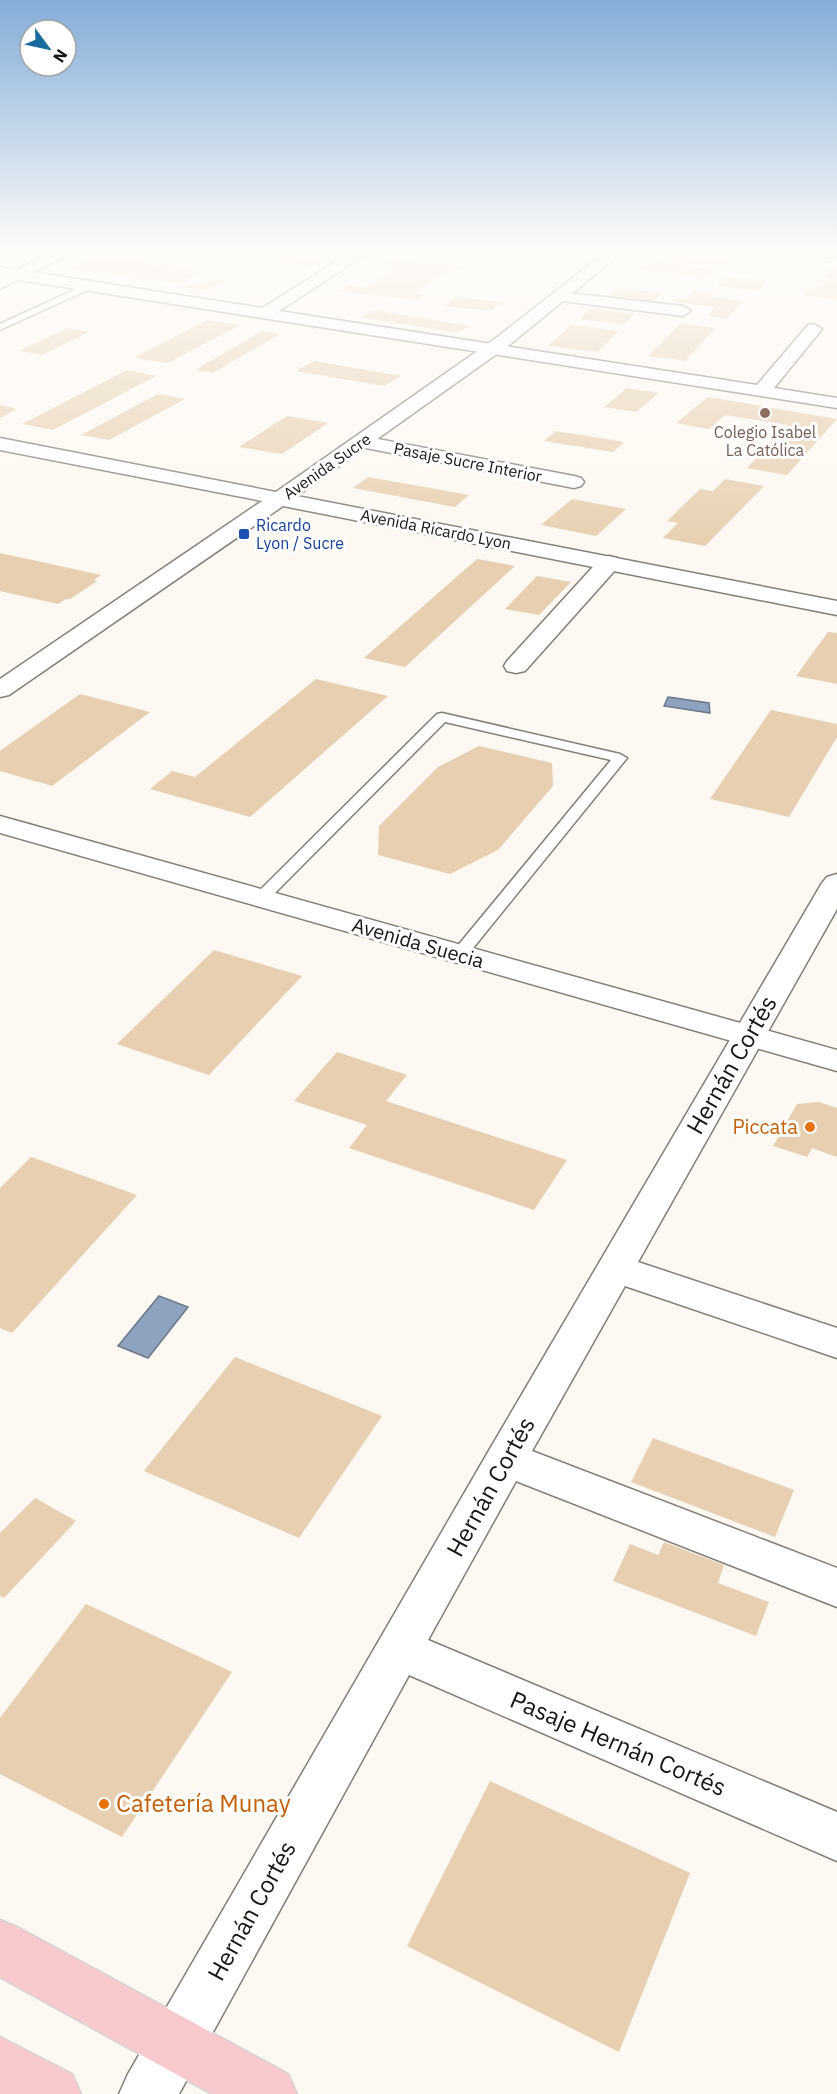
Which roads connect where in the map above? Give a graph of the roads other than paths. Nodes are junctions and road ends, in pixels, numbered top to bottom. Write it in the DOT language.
graph roads {
  1 [pos="492,349"];
  2 [pos="498,349"];
  3 [pos="797,349"];
  4 [pos="762,391"];
  5 [pos="837,403"];
  6 [pos="362,442"];
  7 [pos="0,444"];
  8 [pos="574,482"];
  9 [pos="281,499"];
  10 [pos="609,563"];
  11 [pos="837,608"];
  12 [pos="516,666"];
  13 [pos="0,690"];
  14 [pos="0,824"];
  15 [pos="837,883"];
  16 [pos="261,898"];
  17 [pos="459,954"];
  18 [pos="748,1036"];
  19 [pos="837,1061"];
  20 [pos="616,1269"];
  21 [pos="837,1343"];
  22 [pos="506,1459"];
  23 [pos="837,1588"];
  24 [pos="400,1649"];
  25 [pos="837,1837"];
  26 [pos="0,1947"];
  27 [pos="177,2044"];
  28 [pos="0,2065"];
  29 [pos="52,2094"];
  30 [pos="148,2094"];
  31 [pos="268,2094"];
  1 -- 6 [label="street, Avenida Sucre"];
  2 -- 4 [label="street"];
  3 -- 4 [label="street"];
  4 -- 5 [label="street"];
  6 -- 8 [label="street, Pasaje Sucre Interior"];
  6 -- 9 [label="street, Avenida Sucre"];
  7 -- 9 [label="street, Avenida Ricardo Lyon"];
  9 -- 10 [label="street, Avenida Ricardo Lyon"];
  9 -- 13 [label="street, Avenida Sucre"];
  10 -- 11 [label="street, Avenida Ricardo Lyon"];
  10 -- 12 [label="street"];
  14 -- 16 [label="street, Avenida Suecia"];
  15 -- 18 [label="street, Hernán Cortés"];
  16 -- 17 [label="street, Avenida Suecia"];
  16 -- 17 [label="lane"];
  17 -- 18 [label="street, Avenida Suecia"];
  18 -- 19 [label="street, Avenida Suecia"];
  18 -- 20 [label="street, Hernán Cortés"];
  20 -- 21 [label="street"];
  20 -- 22 [label="street, Hernán Cortés"];
  22 -- 23 [label="street"];
  22 -- 24 [label="street, Hernán Cortés"];
  24 -- 25 [label="street, Pasaje Hernán Cortés"];
  24 -- 27 [label="street, Hernán Cortés"];
  26 -- 27 [label="main road"];
  27 -- 30 [label="street, Hernán Cortés"];
  27 -- 31 [label="main road"];
  28 -- 29 [label="main road"];
}
